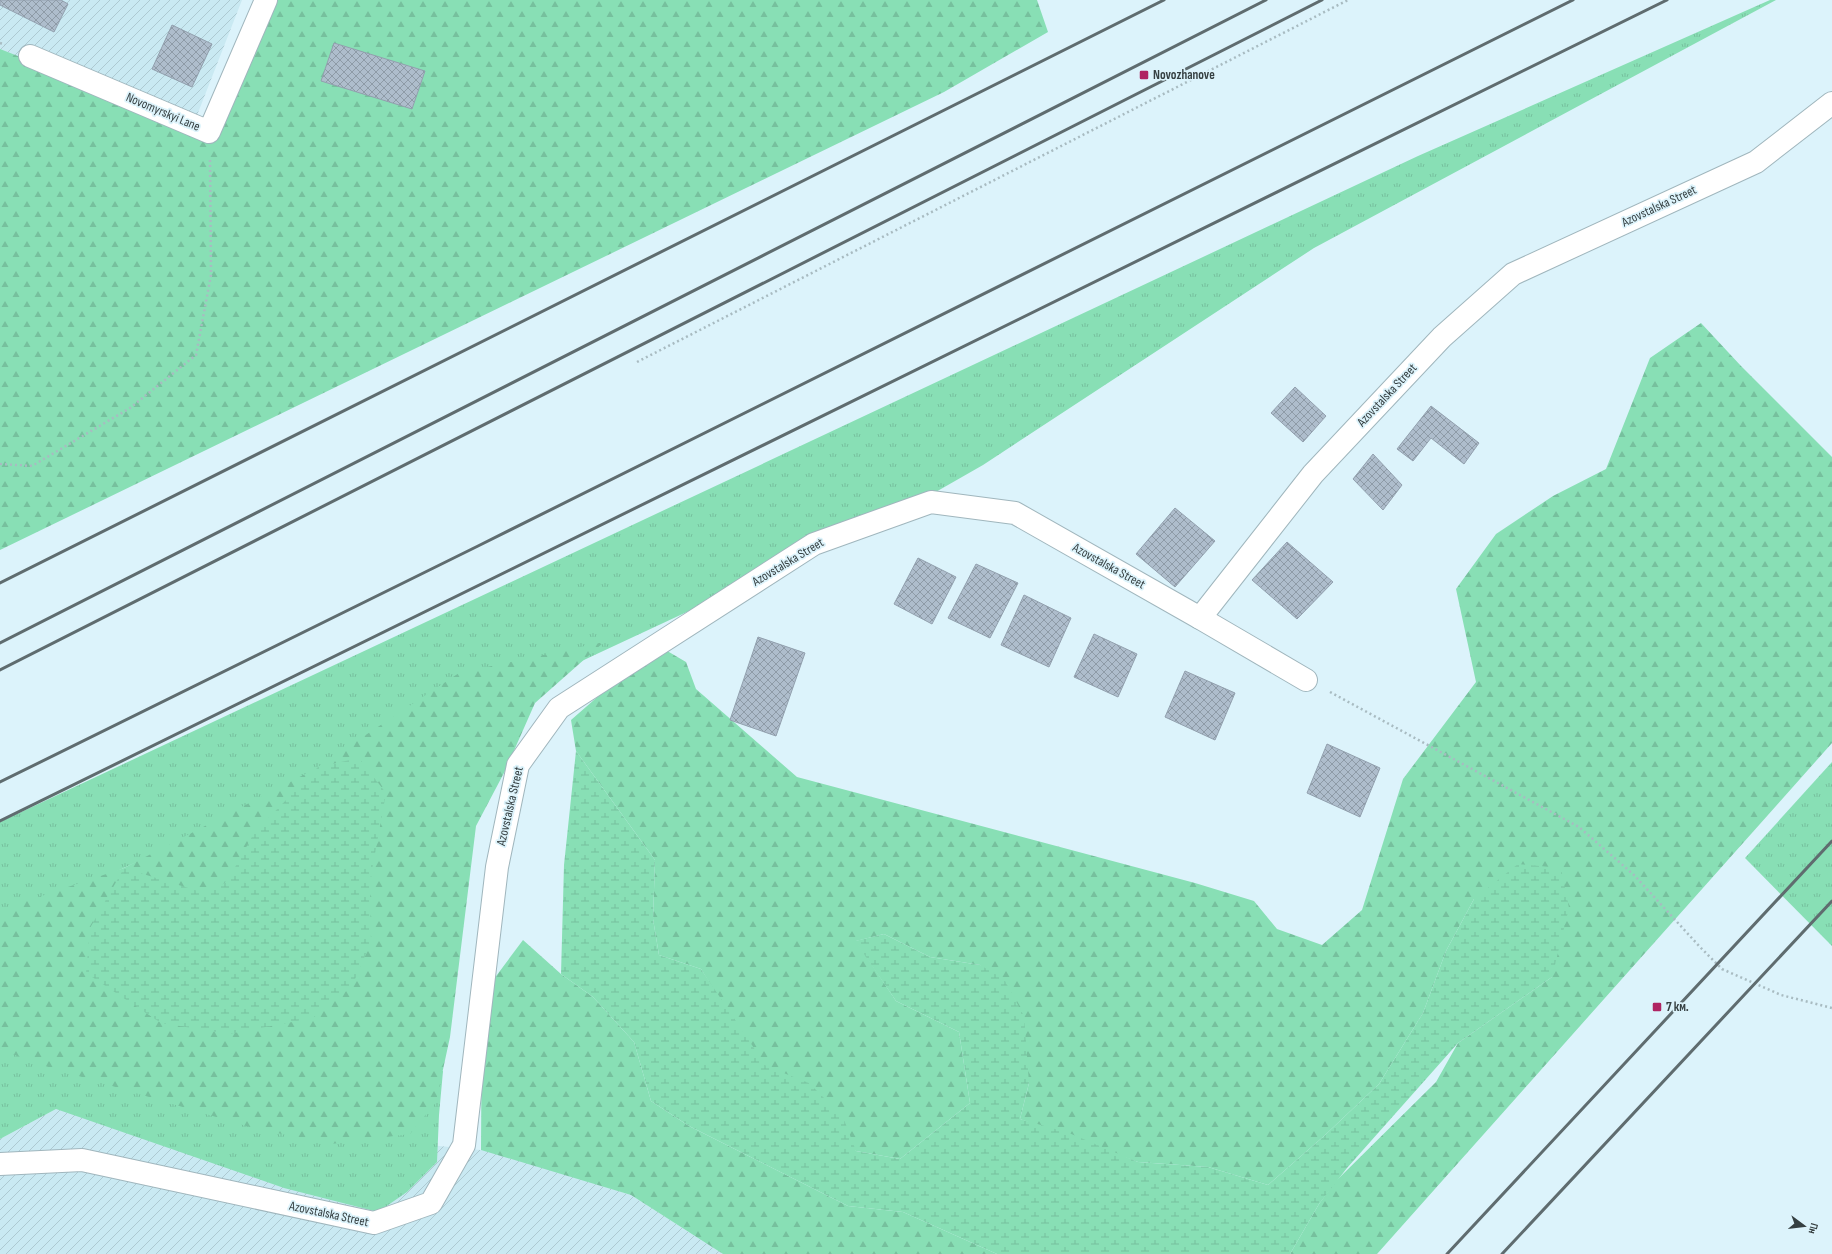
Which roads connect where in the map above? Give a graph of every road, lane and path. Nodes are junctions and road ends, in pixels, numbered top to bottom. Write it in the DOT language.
graph roads {
  1 [pos="266,0"];
  2 [pos="1348,0"];
  3 [pos="30,56"];
  4 [pos="1832,103"];
  5 [pos="209,132"];
  6 [pos="637,362"];
  7 [pos="0,464"];
  8 [pos="1200,618"];
  9 [pos="1306,680"];
  10 [pos="1832,1008"];
  11 [pos="0,1164"];
  1 -- 5 [label="street, Novomyrskyi Lane"];
  2 -- 6 [label="path"];
  3 -- 5 [label="street, Novomyrskyi Lane"];
  4 -- 8 [label="street, Azovstalska Street"];
  5 -- 7 [label="path"];
  8 -- 9 [label="street"];
  8 -- 11 [label="street, Azovstalska Street"];
  9 -- 10 [label="path"];
}
